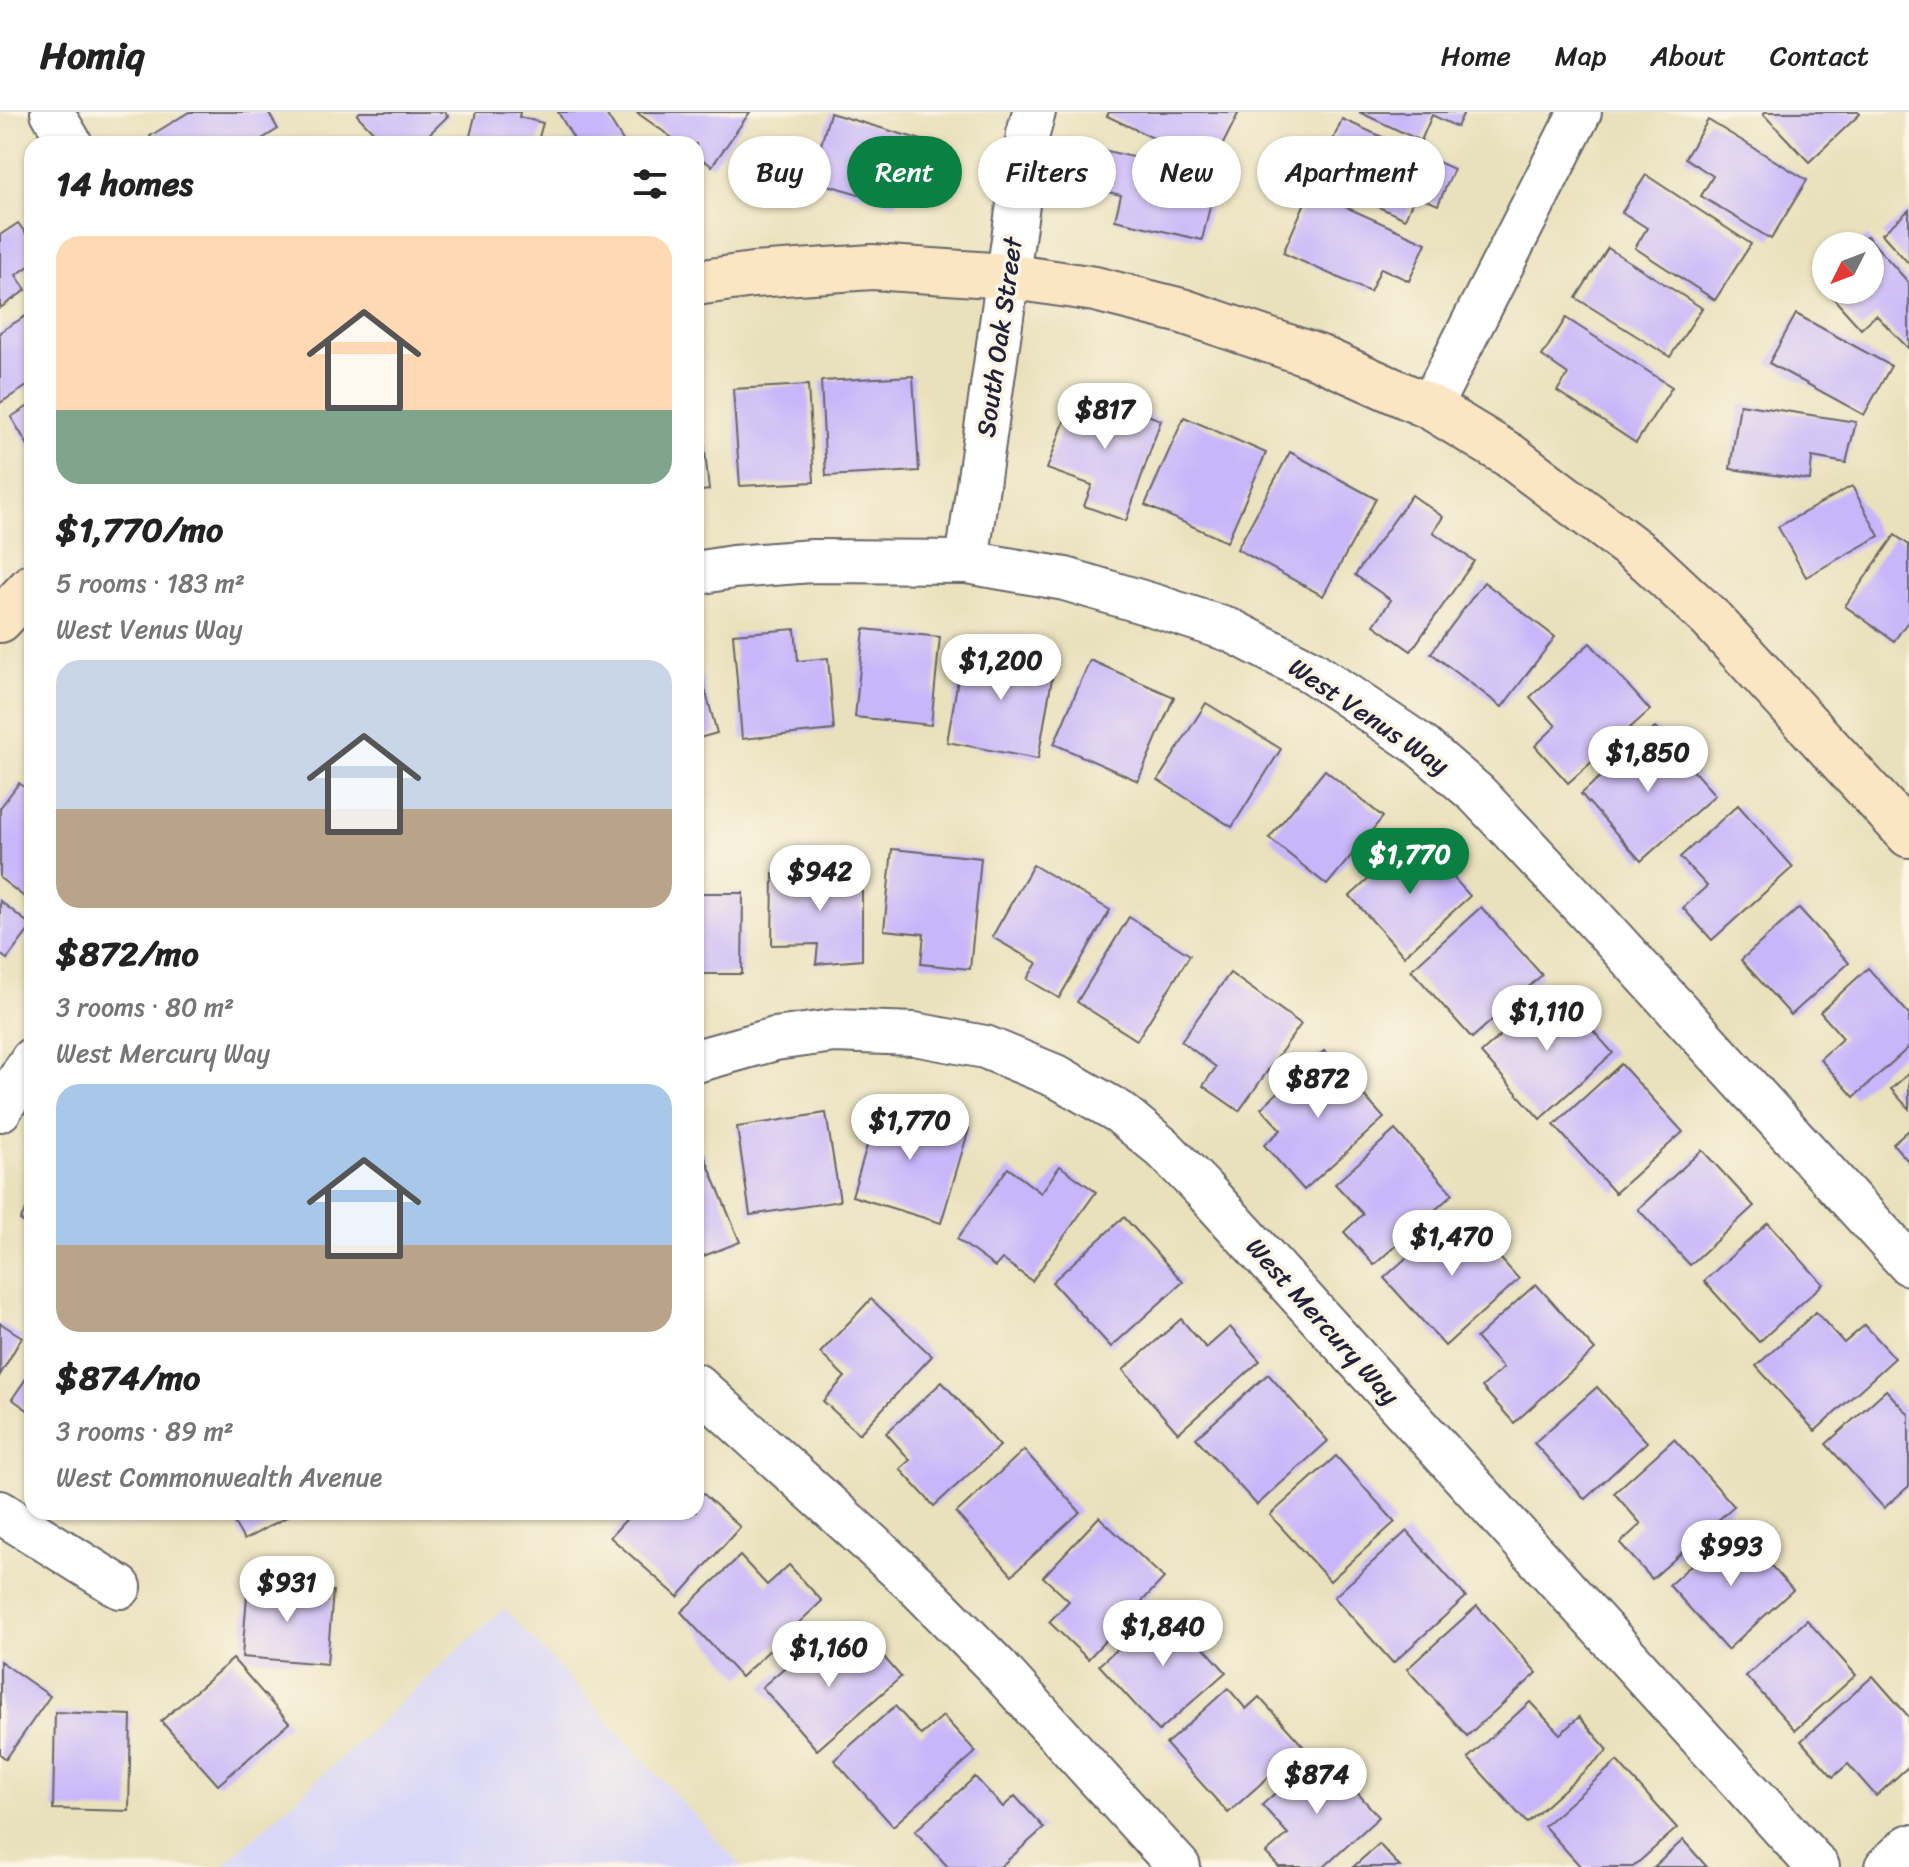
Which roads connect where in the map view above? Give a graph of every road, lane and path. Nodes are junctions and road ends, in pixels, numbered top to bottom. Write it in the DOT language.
graph roads {
  1 [pos="52,112"];
  2 [pos="1034,112"];
  3 [pos="1580,112"];
  4 [pos="66,136"];
  5 [pos="1007,276"];
  6 [pos="704,282"];
  7 [pos="1430,407"];
  8 [pos="967,562"];
  9 [pos="704,572"];
  10 [pos="24,594"];
  11 [pos="0,620"];
  12 [pos="1909,835"];
  13 [pos="704,1057"];
  14 [pos="24,1072"];
  15 [pos="0,1110"];
  16 [pos="1909,1264"];
  17 [pos="704,1392"];
  18 [pos="0,1512"];
  19 [pos="120,1587"];
  20 [pos="1909,1846"];
  21 [pos="1179,1867"];
  22 [pos="1818,1867"];
  23 [pos="1886,1867"];
  1 -- 4 [label="street"];
  2 -- 5 [label="street, South Oak Street"];
  3 -- 7 [label="street"];
  5 -- 6 [label="street"];
  5 -- 7 [label="street"];
  5 -- 8 [label="street, South Oak Street"];
  7 -- 12 [label="street"];
  8 -- 9 [label="street, West Venus Way"];
  8 -- 16 [label="street, West Venus Way"];
  10 -- 11 [label="street"];
  13 -- 22 [label="street, West Mercury Way"];
  14 -- 15 [label="street"];
  17 -- 21 [label="street"];
  18 -- 19 [label="street"];
  20 -- 23 [label="street"];
}
